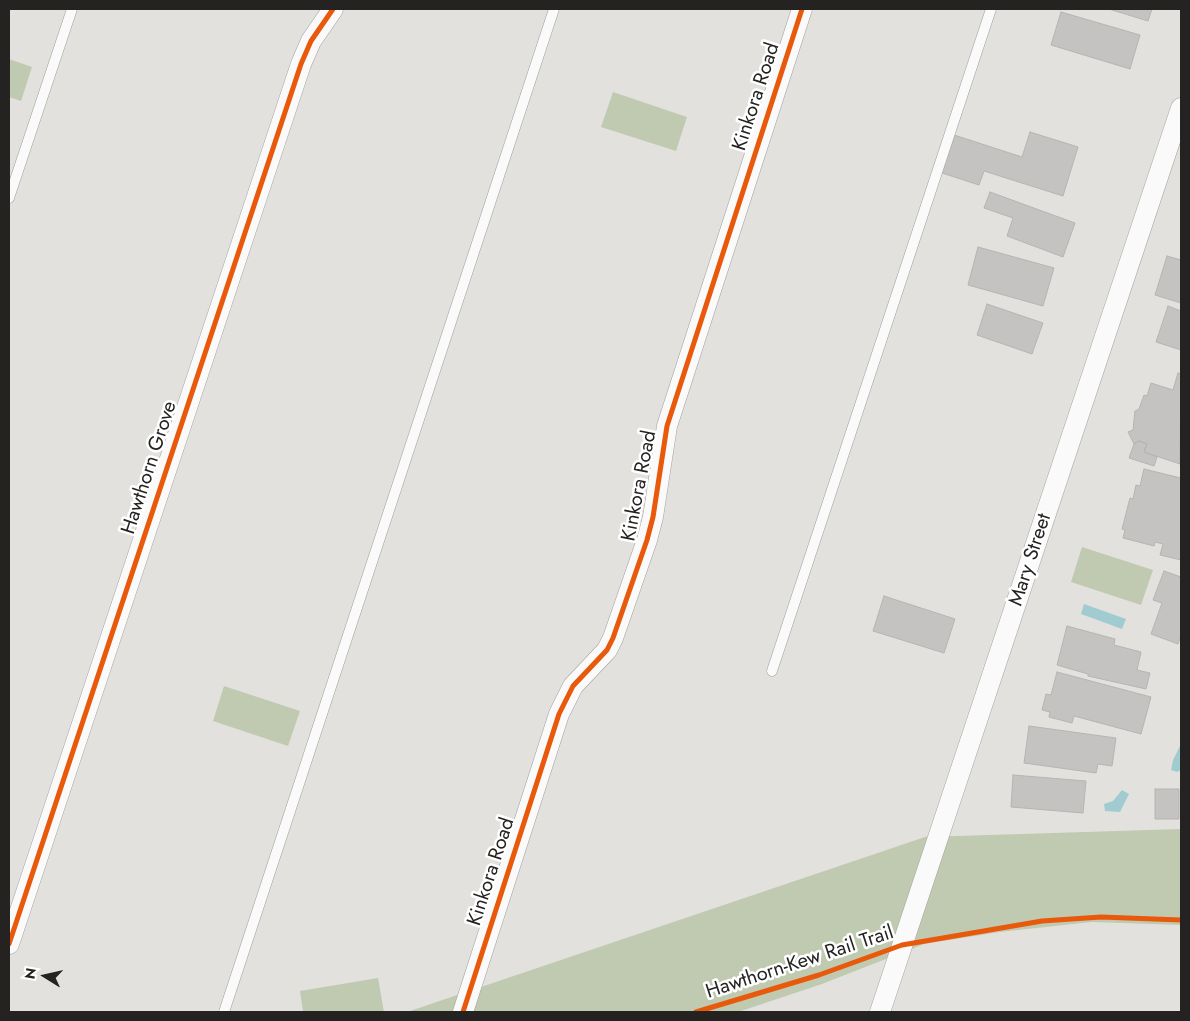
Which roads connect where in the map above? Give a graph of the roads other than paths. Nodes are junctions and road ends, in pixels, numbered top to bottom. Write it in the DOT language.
graph roads {
  1 [pos="72,9"];
  2 [pos="333,9"];
  3 [pos="554,9"];
  4 [pos="802,9"];
  5 [pos="991,9"];
  6 [pos="1181,108"];
  7 [pos="9,198"];
  8 [pos="772,671"];
  9 [pos="9,944"];
  10 [pos="224,1012"];
  11 [pos="463,1012"];
  12 [pos="880,1012"];
  1 -- 7 [label="lane"];
  2 -- 9 [label="street, Hawthorn Grove"];
  3 -- 10 [label="lane"];
  4 -- 11 [label="street, Kinkora Road"];
  5 -- 8 [label="lane"];
  6 -- 12 [label="street, Mary Street"];
}
